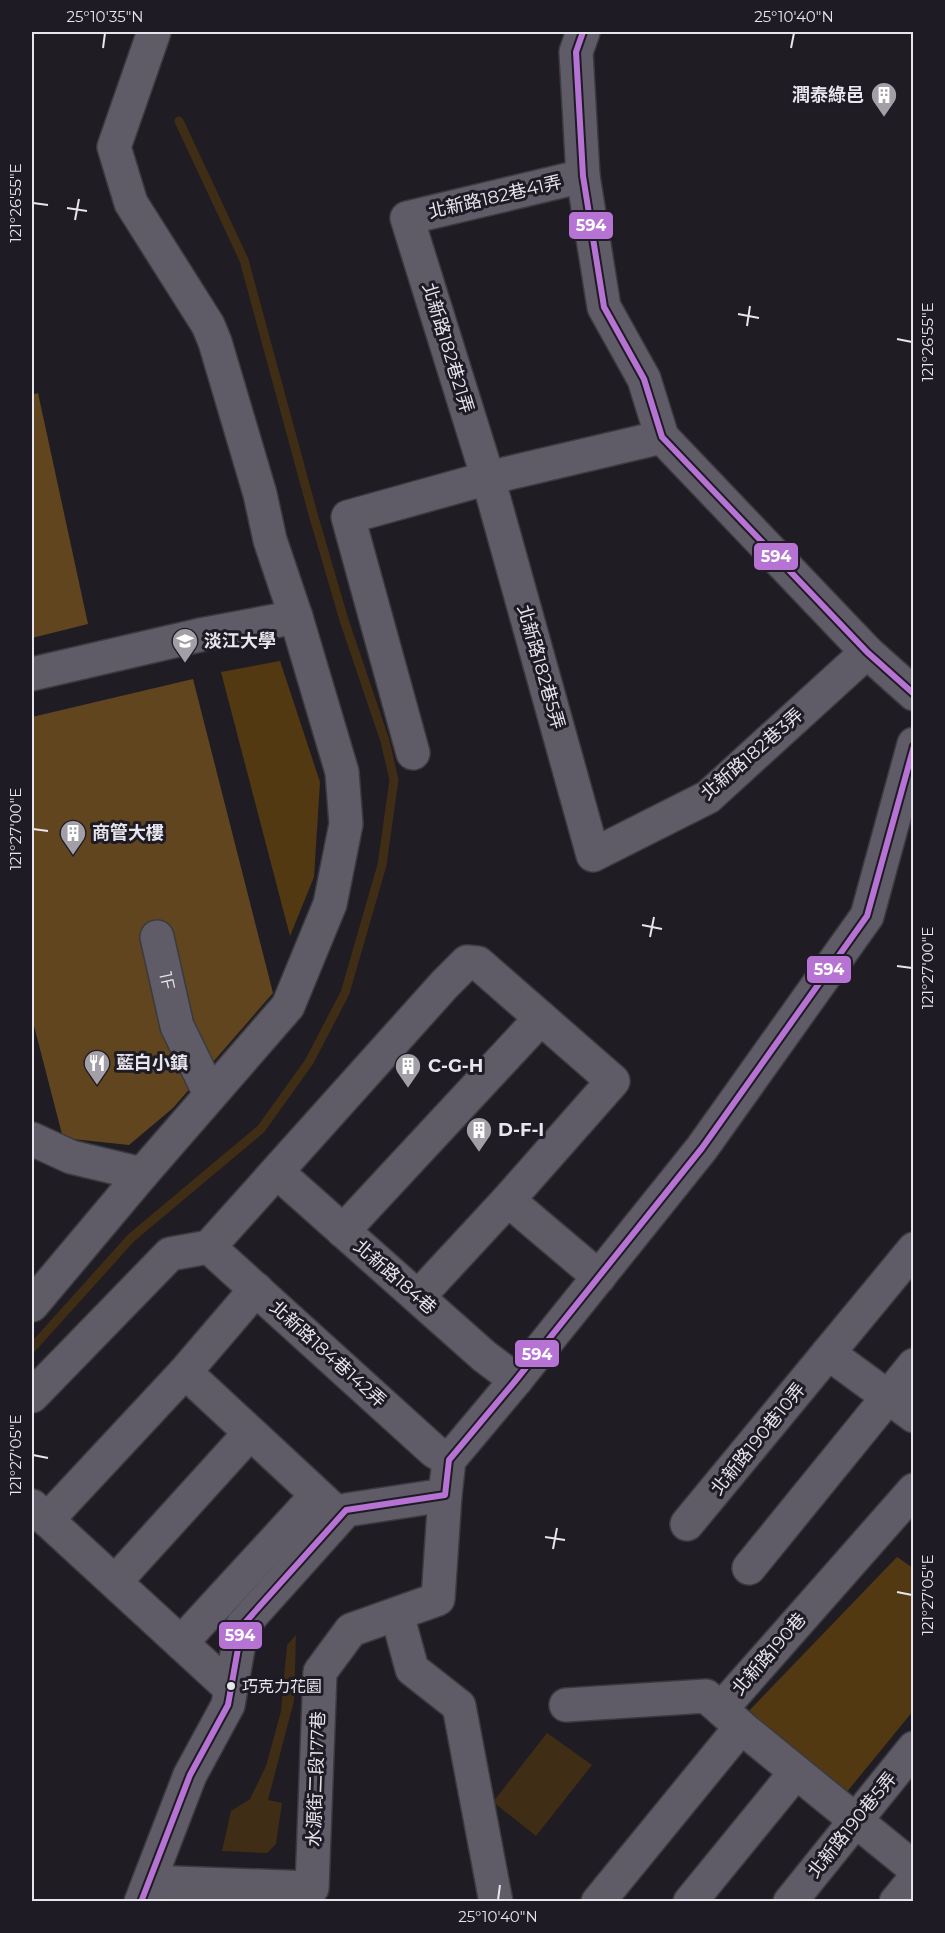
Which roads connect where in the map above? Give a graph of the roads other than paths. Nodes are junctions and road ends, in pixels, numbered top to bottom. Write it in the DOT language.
graph roads {
  1 [pos="154,32"];
  2 [pos="583,32"];
  3 [pos="583,176"];
  4 [pos="407,218"];
  5 [pos="662,437"];
  6 [pos="488,478"];
  7 [pos="296,617"];
  8 [pos="867,652"];
  9 [pos="32,674"];
  10 [pos="914,694"];
  11 [pos="914,744"];
  12 [pos="413,753"];
  13 [pos="593,855"];
  14 [pos="157,937"];
  15 [pos="542,1018"];
  16 [pos="210,1094"];
  17 [pos="32,1139"];
  18 [pos="277,1172"];
  19 [pos="142,1174"];
  20 [pos="508,1200"];
  21 [pos="343,1231"];
  22 [pos="209,1247"];
  23 [pos="914,1249"];
  24 [pos="598,1277"];
  25 [pos="256,1289"];
  26 [pos="418,1297"];
  27 [pos="32,1305"];
  28 [pos="828,1353"];
  29 [pos="914,1365"];
  30 [pos="184,1372"];
  31 [pos="516,1380"];
  32 [pos="32,1396"];
  33 [pos="887,1396"];
  34 [pos="914,1416"];
  35 [pos="250,1433"];
  36 [pos="449,1460"];
  37 [pos="445,1495"];
  38 [pos="328,1506"];
  39 [pos="907,1511"];
  40 [pos="39,1513"];
  41 [pos="687,1524"];
  42 [pos="749,1568"];
  43 [pos="115,1582"];
  44 [pos="397,1614"];
  45 [pos="181,1643"];
  46 [pos="230,1688"];
  47 [pos="566,1705"];
  48 [pos="731,1718"];
  49 [pos="914,1748"];
  50 [pos="796,1772"];
  51 [pos="855,1821"];
  52 [pos="914,1868"];
  53 [pos="914,1880"];
  54 [pos="145,1892"];
  55 [pos="496,1902"];
  56 [pos="598,1902"];
  57 [pos="690,1902"];
  58 [pos="790,1902"];
  59 [pos="896,1902"];
  1 -- 7 [label="street"];
  2 -- 3 [label="street"];
  3 -- 4 [label="street, 北新路182巷41弄"];
  3 -- 5 [label="street"];
  4 -- 6 [label="street, 北新路182巷21弄"];
  5 -- 6 [label="street"];
  5 -- 8 [label="street"];
  6 -- 12 [label="street"];
  6 -- 13 [label="street, 北新路182巷5弄"];
  7 -- 9 [label="street"];
  7 -- 16 [label="street"];
  8 -- 10 [label="street"];
  8 -- 13 [label="street, 北新路182巷3弄"];
  11 -- 24 [label="street"];
  14 -- 16 [label="street, 1F"];
  15 -- 18 [label="street"];
  15 -- 20 [label="street"];
  15 -- 21 [label="street"];
  16 -- 19 [label="street"];
  17 -- 19 [label="street"];
  18 -- 21 [label="street, 北新路184巷"];
  18 -- 22 [label="street"];
  19 -- 27 [label="street"];
  20 -- 24 [label="street"];
  20 -- 26 [label="street"];
  21 -- 26 [label="street, 北新路184巷"];
  22 -- 25 [label="street, 北新路184巷142弄"];
  22 -- 32 [label="street"];
  23 -- 28 [label="street, 北新路190巷10弄"];
  24 -- 31 [label="street"];
  25 -- 30 [label="street"];
  25 -- 36 [label="street, 北新路184巷142弄"];
  26 -- 31 [label="street, 北新路184巷"];
  28 -- 33 [label="street"];
  28 -- 41 [label="street, 北新路190巷10弄"];
  29 -- 33 [label="street"];
  30 -- 35 [label="street"];
  30 -- 40 [label="street"];
  31 -- 36 [label="street"];
  33 -- 34 [label="street"];
  33 -- 42 [label="street"];
  35 -- 38 [label="street"];
  35 -- 43 [label="street"];
  36 -- 37 [label="street"];
  37 -- 38 [label="street"];
  37 -- 44 [label="street"];
  38 -- 45 [label="street"];
  38 -- 46 [label="street, 水源街二段177巷"];
  39 -- 48 [label="street, 北新路190巷"];
  40 -- 43 [label="street"];
  43 -- 45 [label="street"];
  44 -- 54 [label="street, 水源街二段177巷"];
  44 -- 55 [label="street"];
  45 -- 46 [label="street"];
  46 -- 54 [label="street, 水源街二段177巷"];
  47 -- 48 [label="street"];
  48 -- 50 [label="street"];
  48 -- 56 [label="street, 北新路190巷"];
  49 -- 51 [label="street, 北新路190巷5弄"];
  50 -- 51 [label="street"];
  50 -- 57 [label="street"];
  51 -- 52 [label="street"];
  51 -- 58 [label="street, 北新路190巷5弄"];
  53 -- 59 [label="street"];
}
